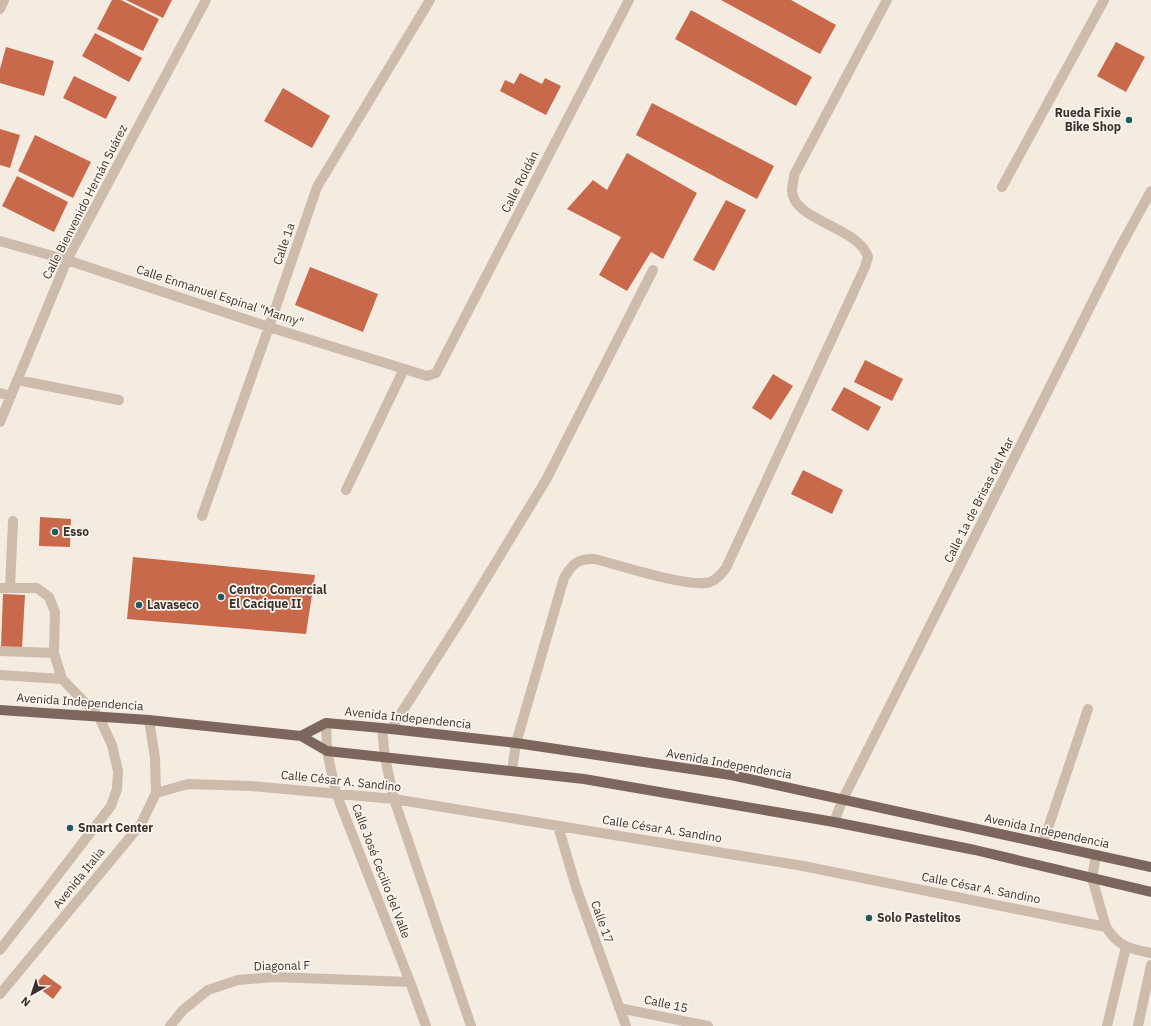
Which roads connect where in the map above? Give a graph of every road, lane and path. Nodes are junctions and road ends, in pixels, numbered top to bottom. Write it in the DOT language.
graph roads {
  1 [pos="4,0"];
  2 [pos="206,0"];
  3 [pos="430,0"];
  4 [pos="629,0"];
  5 [pos="887,0"];
  6 [pos="1104,0"];
  7 [pos="0,9"];
  8 [pos="1002,187"];
  9 [pos="1151,191"];
  10 [pos="0,241"];
  11 [pos="67,260"];
  12 [pos="653,270"];
  13 [pos="269,327"];
  14 [pos="404,369"];
  15 [pos="432,375"];
  16 [pos="17,380"];
  17 [pos="0,393"];
  18 [pos="11,396"];
  19 [pos="119,400"];
  20 [pos="0,422"];
  21 [pos="346,490"];
  22 [pos="202,516"];
  23 [pos="13,521"];
  24 [pos="5,588"];
  25 [pos="0,651"];
  26 [pos="54,653"];
  27 [pos="0,675"];
  28 [pos="62,679"];
  29 [pos="1088,709"];
  30 [pos="0,710"];
  31 [pos="99,717"];
  32 [pos="149,720"];
  33 [pos="326,723"];
  34 [pos="387,728"];
  35 [pos="301,736"];
  36 [pos="516,742"];
  37 [pos="327,751"];
  38 [pos="385,758"];
  39 [pos="512,771"];
  40 [pos="156,793"];
  41 [pos="336,793"];
  42 [pos="394,798"];
  43 [pos="843,799"];
  44 [pos="834,822"];
  45 [pos="558,826"];
  46 [pos="1043,843"];
  47 [pos="1096,855"];
  48 [pos="1151,867"];
  49 [pos="1092,878"];
  50 [pos="1151,892"];
  51 [pos="1106,926"];
  52 [pos="1126,947"];
  53 [pos="0,950"];
  54 [pos="1151,953"];
  55 [pos="1151,965"];
  56 [pos="410,982"];
  57 [pos="0,994"];
  58 [pos="619,1008"];
  59 [pos="170,1026"];
  60 [pos="426,1026"];
  61 [pos="471,1026"];
  62 [pos="626,1026"];
  63 [pos="708,1026"];
  64 [pos="1108,1026"];
  65 [pos="1138,1026"];
  1 -- 7 [label="street"];
  2 -- 11 [label="street, Calle Bienvenido Hernán Suárez"];
  3 -- 13 [label="street, Calle 1a"];
  4 -- 15 [label="street, Calle Roldán"];
  5 -- 36 [label="street"];
  6 -- 8 [label="street"];
  9 -- 43 [label="street, Calle 1a de Brisas del Mar"];
  10 -- 11 [label="street, Calle Enmanuel Espinal \"Manny\""];
  11 -- 13 [label="street, Calle Enmanuel Espinal \"Manny\""];
  11 -- 16 [label="street, Calle Bienvenido Hernán Suárez"];
  12 -- 34 [label="street"];
  13 -- 14 [label="street, Calle Enmanuel Espinal \"Manny\""];
  13 -- 22 [label="street, Calle 1a"];
  14 -- 15 [label="street, Calle Enmanuel Espinal \"Manny\""];
  14 -- 21 [label="street"];
  16 -- 18 [label="street, Calle Bienvenido Hernán Suárez"];
  16 -- 19 [label="street"];
  17 -- 18 [label="street"];
  18 -- 20 [label="street, Calle Bienvenido Hernán Suárez"];
  23 -- 24 [label="street"];
  24 -- 26 [label="street"];
  25 -- 26 [label="street"];
  26 -- 28 [label="street"];
  27 -- 28 [label="street"];
  28 -- 31 [label="street, Avenida Italia"];
  29 -- 46 [label="street"];
  30 -- 31 [label="main road, Avenida Independencia"];
  31 -- 32 [label="main road, Avenida Independencia"];
  31 -- 53 [label="street, Avenida Italia"];
  32 -- 35 [label="main road, Avenida Independencia"];
  32 -- 40 [label="street, Avenida Italia"];
  33 -- 34 [label="main road, Avenida Independencia"];
  33 -- 35 [label="main road"];
  33 -- 37 [label="street, Calle José Cecilio del Valle"];
  34 -- 36 [label="main road, Avenida Independencia"];
  34 -- 38 [label="street"];
  35 -- 37 [label="main road, Avenida Independencia"];
  36 -- 39 [label="street"];
  36 -- 43 [label="main road, Avenida Independencia"];
  37 -- 38 [label="main road, Avenida Independencia"];
  37 -- 41 [label="street, Calle José Cecilio del Valle"];
  38 -- 39 [label="main road, Avenida Independencia"];
  38 -- 42 [label="street"];
  39 -- 44 [label="main road, Avenida Independencia"];
  40 -- 41 [label="street, Calle César A. Sandino"];
  40 -- 57 [label="street, Avenida Italia"];
  41 -- 42 [label="street, Calle César A. Sandino"];
  41 -- 56 [label="street, Calle José Cecilio del Valle"];
  42 -- 45 [label="street, Calle César A. Sandino"];
  42 -- 61 [label="street"];
  43 -- 44 [label="street, Calle 1a de Brisas del Mar"];
  43 -- 46 [label="main road, Avenida Independencia"];
  44 -- 49 [label="main road, Avenida Independencia"];
  45 -- 51 [label="street, Calle César A. Sandino"];
  45 -- 58 [label="street, Calle 17"];
  46 -- 47 [label="main road, Avenida Independencia"];
  47 -- 48 [label="main road, Avenida Independencia"];
  47 -- 49 [label="street"];
  49 -- 50 [label="main road, Avenida Independencia"];
  49 -- 51 [label="street"];
  51 -- 52 [label="street"];
  52 -- 54 [label="street"];
  52 -- 64 [label="street"];
  55 -- 65 [label="street"];
  56 -- 59 [label="street, Diagonal F"];
  56 -- 60 [label="street, Calle José Cecilio del Valle"];
  58 -- 62 [label="street, Calle 17"];
  58 -- 63 [label="street, Calle 15"];
}
